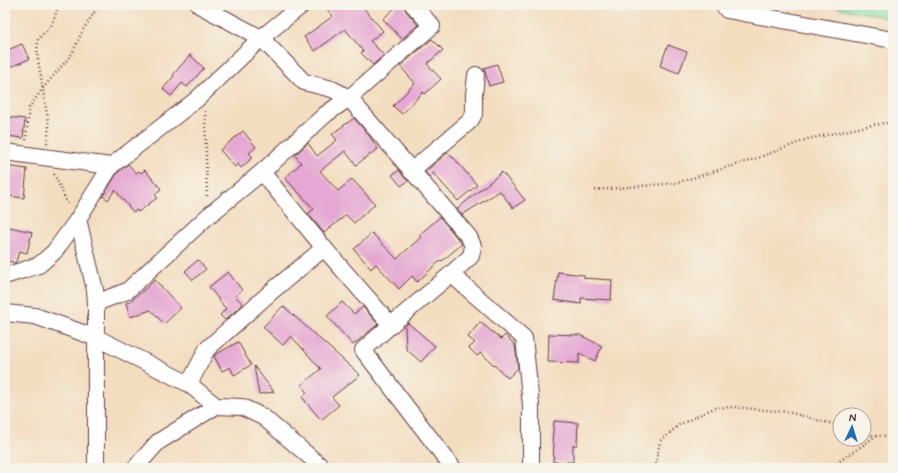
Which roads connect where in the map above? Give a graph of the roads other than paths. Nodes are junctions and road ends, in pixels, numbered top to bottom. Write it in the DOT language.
graph roads {
  1 [pos="199,5"];
  2 [pos="302,5"];
  3 [pos="413,5"];
  4 [pos="723,5"];
  5 [pos="261,38"];
  6 [pos="893,40"];
  7 [pos="476,75"];
  8 [pos="349,98"];
  9 [pos="5,152"];
  10 [pos="111,166"];
  11 [pos="411,171"];
  12 [pos="262,172"];
  13 [pos="78,219"];
  14 [pos="324,248"];
  15 [pos="451,274"];
  16 [pos="5,276"];
  17 [pos="96,303"];
  18 [pos="5,313"];
  19 [pos="391,325"];
  20 [pos="97,338"];
  21 [pos="189,384"];
  22 [pos="216,406"];
  23 [pos="98,468"];
  24 [pos="135,468"];
  25 [pos="323,468"];
  26 [pos="453,468"];
  27 [pos="531,468"];
  1 -- 5 [label="street"];
  2 -- 5 [label="street"];
  3 -- 8 [label="street"];
  4 -- 6 [label="street"];
  5 -- 8 [label="street"];
  5 -- 10 [label="street"];
  7 -- 11 [label="street"];
  8 -- 11 [label="street"];
  8 -- 12 [label="street"];
  9 -- 10 [label="street"];
  10 -- 13 [label="street"];
  11 -- 15 [label="street"];
  12 -- 14 [label="street"];
  12 -- 17 [label="street"];
  13 -- 16 [label="street"];
  13 -- 17 [label="street"];
  14 -- 19 [label="street"];
  14 -- 21 [label="street"];
  15 -- 19 [label="street"];
  15 -- 27 [label="street"];
  17 -- 20 [label="street"];
  18 -- 20 [label="street"];
  19 -- 26 [label="street"];
  20 -- 21 [label="street"];
  20 -- 23 [label="street"];
  21 -- 22 [label="street"];
  22 -- 24 [label="street"];
  22 -- 25 [label="street"];
}
